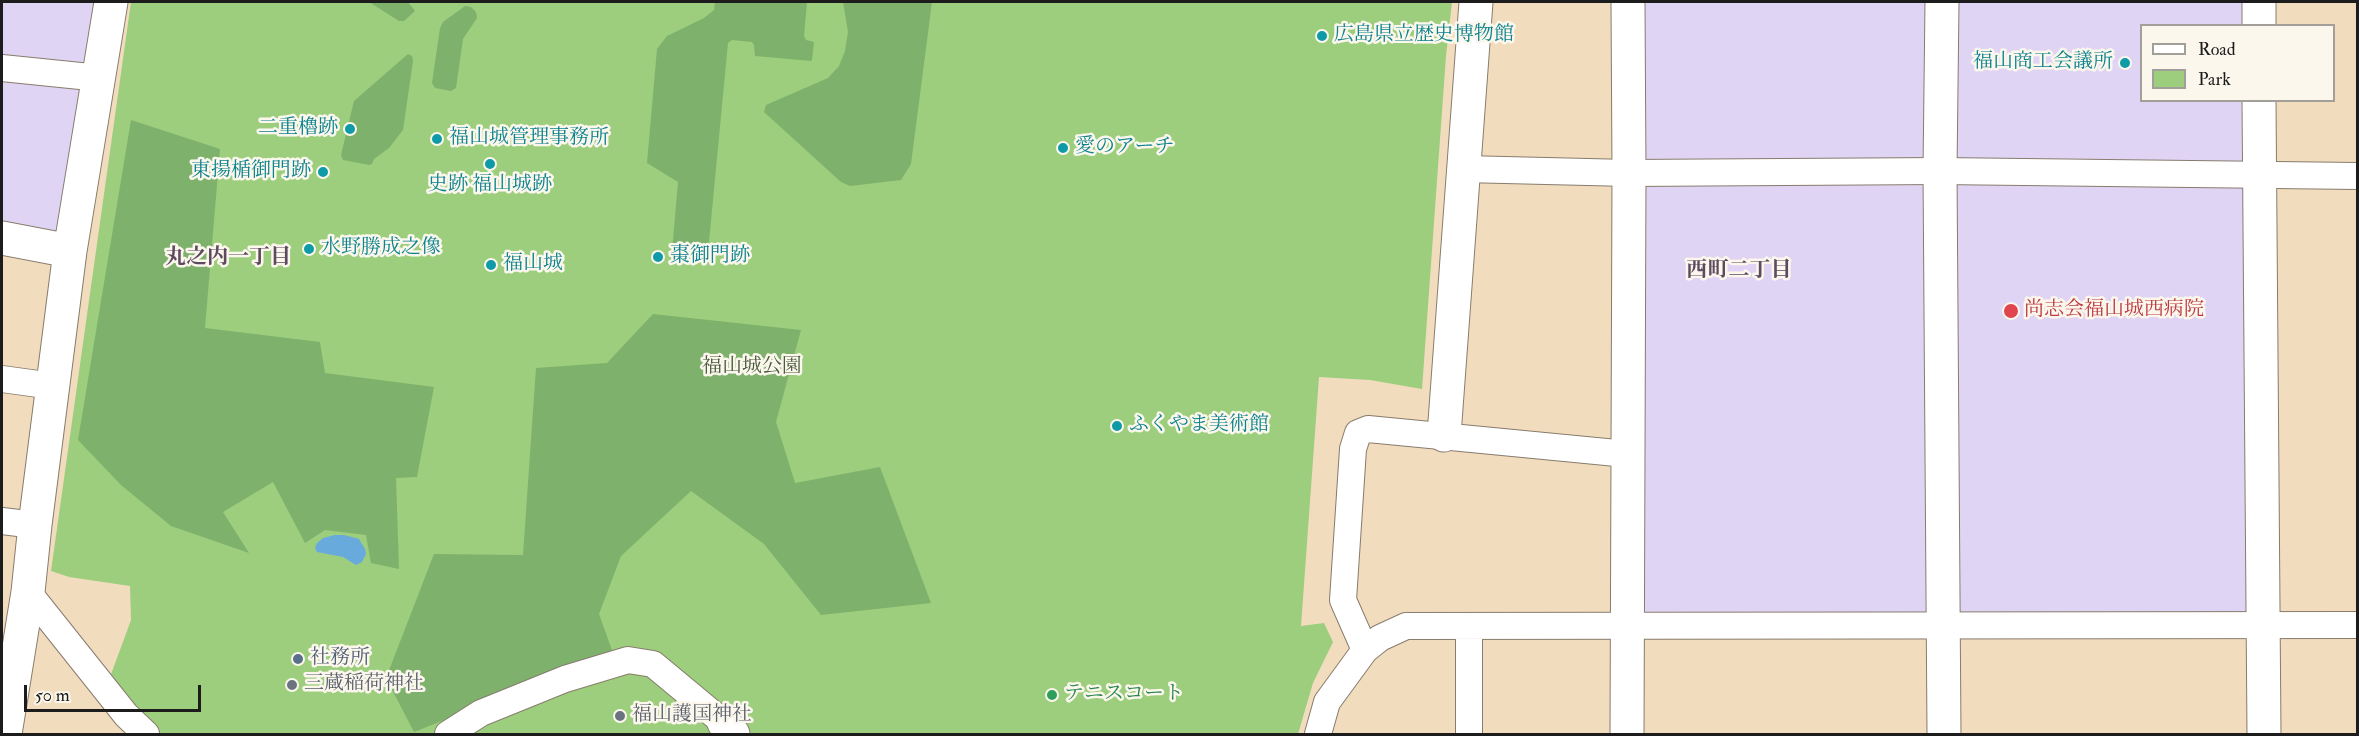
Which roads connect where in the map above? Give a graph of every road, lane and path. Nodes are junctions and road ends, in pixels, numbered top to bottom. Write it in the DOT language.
graph roads {
  1 [pos="111,2"];
  2 [pos="1476,2"];
  3 [pos="1628,2"];
  4 [pos="1942,2"];
  5 [pos="2259,2"];
  6 [pos="2259,24"];
  7 [pos="2,68"];
  8 [pos="99,78"];
  9 [pos="2259,102"];
  10 [pos="1463,169"];
  11 [pos="1940,171"];
  12 [pos="1629,172"];
  13 [pos="2358,176"];
  14 [pos="2258,177"];
  15 [pos="2,238"];
  16 [pos="70,251"];
  17 [pos="2,379"];
  18 [pos="53,386"];
  19 [pos="1444,435"];
  20 [pos="1627,454"];
  21 [pos="2,521"];
  22 [pos="35,525"];
  23 [pos="28,592"];
  24 [pos="2358,625"];
  25 [pos="1943,626"];
  26 [pos="2264,626"];
  27 [pos="1469,627"];
  28 [pos="1627,627"];
  29 [pos="1365,650"];
  30 [pos="728,729"];
  31 [pos="5,735"];
  32 [pos="146,735"];
  33 [pos="448,735"];
  34 [pos="1318,735"];
  35 [pos="1469,735"];
  36 [pos="1627,735"];
  37 [pos="1944,735"];
  38 [pos="2264,735"];
  1 -- 8 [label="street"];
  2 -- 10 [label="street"];
  3 -- 12 [label="street"];
  4 -- 11 [label="street"];
  5 -- 6 [label="street"];
  7 -- 8 [label="street"];
  8 -- 16 [label="street"];
  9 -- 14 [label="street"];
  10 -- 12 [label="street"];
  10 -- 19 [label="street"];
  11 -- 12 [label="street"];
  11 -- 14 [label="street"];
  11 -- 25 [label="street"];
  12 -- 20 [label="street"];
  13 -- 14 [label="street"];
  14 -- 26 [label="street"];
  15 -- 16 [label="street"];
  16 -- 18 [label="street"];
  17 -- 18 [label="street"];
  18 -- 22 [label="street"];
  19 -- 20 [label="street"];
  19 -- 29 [label="street"];
  20 -- 28 [label="street"];
  21 -- 22 [label="street"];
  22 -- 23 [label="street"];
  23 -- 31 [label="street"];
  23 -- 32 [label="street"];
  24 -- 26 [label="street"];
  25 -- 26 [label="street"];
  25 -- 28 [label="street"];
  25 -- 37 [label="street"];
  26 -- 38 [label="street"];
  27 -- 28 [label="street"];
  27 -- 29 [label="street"];
  27 -- 35 [label="street"];
  28 -- 36 [label="street"];
  29 -- 34 [label="street"];
  30 -- 33 [label="street"];
}
